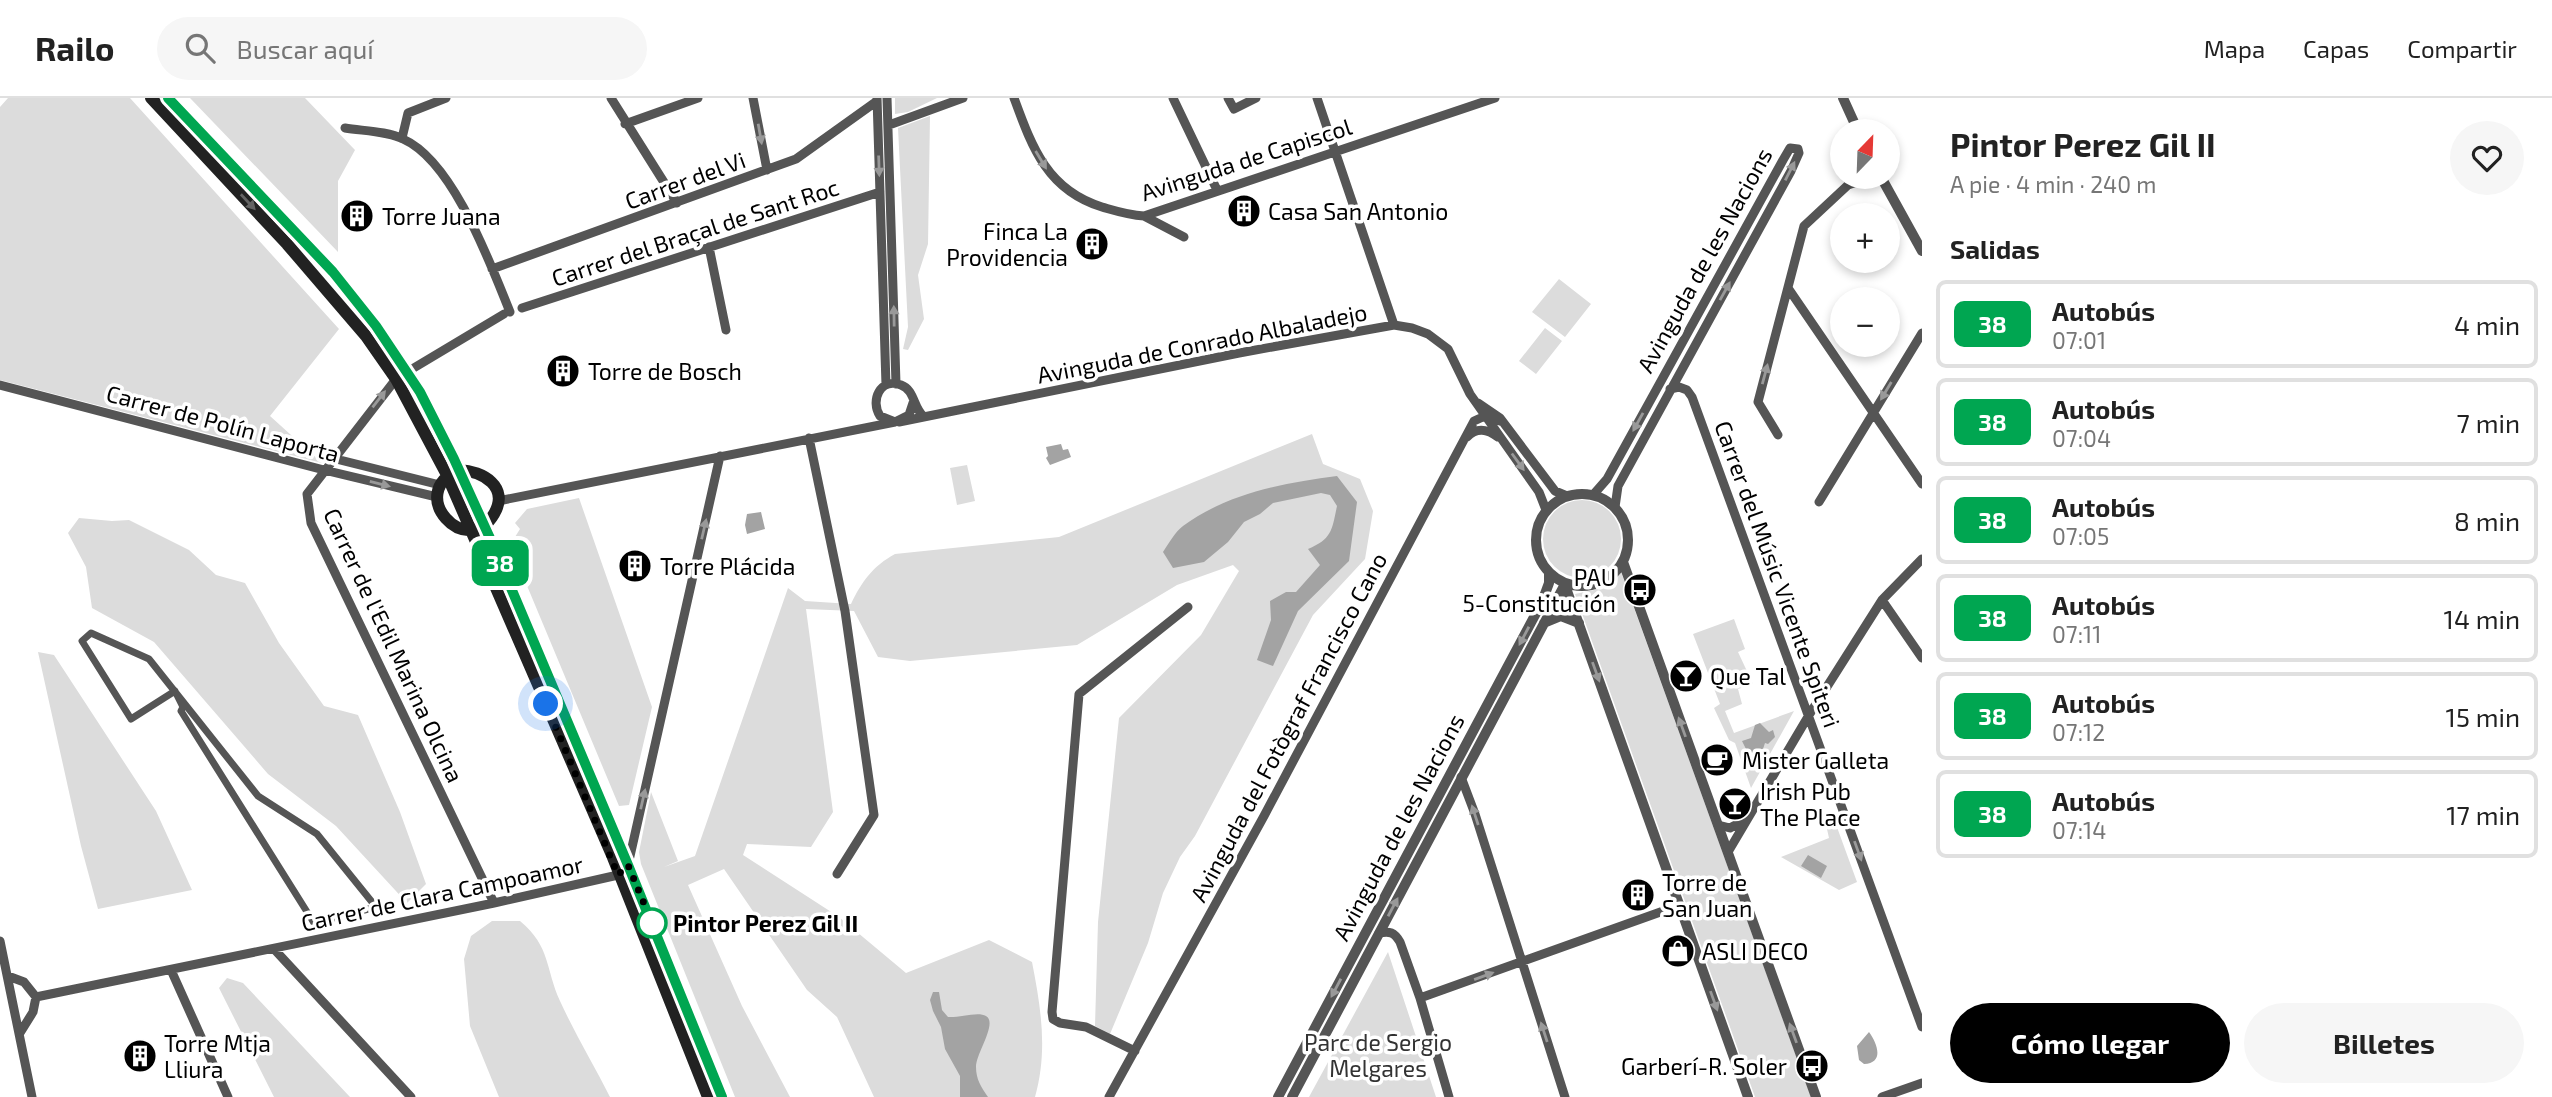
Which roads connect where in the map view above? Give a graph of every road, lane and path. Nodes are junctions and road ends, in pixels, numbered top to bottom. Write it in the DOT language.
graph roads {
  1 [pos="151,98"];
  2 [pos="168,98"];
  3 [pos="446,98"];
  4 [pos="611,98"];
  5 [pos="698,98"];
  6 [pos="753,98"];
  7 [pos="887,98"];
  8 [pos="963,98"];
  9 [pos="1014,98"];
  10 [pos="1173,98"];
  11 [pos="1228,98"];
  12 [pos="1256,98"];
  13 [pos="1317,98"];
  14 [pos="1495,98"];
  15 [pos="1843,98"];
  16 [pos="877,99"];
  17 [pos="1853,119"];
  18 [pos="625,124"];
  19 [pos="889,125"];
  20 [pos="345,128"];
  21 [pos="402,138"];
  22 [pos="1335,150"];
  23 [pos="766,170"];
  24 [pos="1845,189"];
  25 [pos="1888,189"];
  26 [pos="1217,190"];
  27 [pos="880,192"];
  28 [pos="677,203"];
  29 [pos="1144,216"];
  30 [pos="1184,237"];
  31 [pos="709,247"];
  32 [pos="1922,251"];
  33 [pos="492,269"];
  34 [pos="1788,288"];
  35 [pos="522,308"];
  36 [pos="1395,326"];
  37 [pos="726,330"];
  38 [pos="1922,333"];
  39 [pos="407,372"];
  40 [pos="396,379"];
  41 [pos="891,384"];
  42 [pos="0,385"];
  43 [pos="1670,389"];
  44 [pos="1470,394"];
  45 [pos="914,403"];
  46 [pos="877,413"];
  47 [pos="1873,414"];
  48 [pos="1485,416"];
  49 [pos="924,417"];
  50 [pos="1502,420"];
  51 [pos="1474,421"];
  52 [pos="897,422"];
  53 [pos="872,426"];
  54 [pos="1778,435"];
  55 [pos="809,438"];
  56 [pos="1501,439"];
  57 [pos="1464,441"];
  58 [pos="720,456"];
  59 [pos="332,458"];
  60 [pos="324,470"];
  61 [pos="446,482"];
  62 [pos="1922,484"];
  63 [pos="1593,495"];
  64 [pos="1567,496"];
  65 [pos="498,501"];
  66 [pos="1819,502"];
  67 [pos="1615,507"];
  68 [pos="1546,510"];
  69 [pos="478,529"];
  70 [pos="1922,559"];
  71 [pos="1623,562"];
  72 [pos="1549,574"];
  73 [pos="1566,584"];
  74 [pos="1882,600"];
  75 [pos="1188,607"];
  76 [pos="1544,623"];
  77 [pos="1579,623"];
  78 [pos="1922,658"];
  79 [pos="174,691"];
  80 [pos="1809,715"];
  81 [pos="1461,777"];
  82 [pos="1745,821"];
  83 [pos="1718,825"];
  84 [pos="636,832"];
  85 [pos="614,833"];
  86 [pos="1728,852"];
  87 [pos="623,870"];
  88 [pos="837,874"];
  89 [pos="494,903"];
  90 [pos="1680,905"];
  91 [pos="1379,933"];
  92 [pos="0,942"];
  93 [pos="274,949"];
  94 [pos="1522,962"];
  95 [pos="171,970"];
  96 [pos="8,975"];
  97 [pos="36,997"];
  98 [pos="1420,998"];
  99 [pos="1922,1027"];
  100 [pos="20,1033"];
  101 [pos="1135,1051"];
  102 [pos="1922,1083"];
  103 [pos="33,1097"];
  104 [pos="228,1097"];
  105 [pos="411,1097"];
  106 [pos="708,1097"];
  107 [pos="723,1097"];
  108 [pos="1109,1097"];
  109 [pos="1278,1097"];
  110 [pos="1292,1097"];
  111 [pos="1449,1097"];
  112 [pos="1565,1097"];
  113 [pos="1748,1097"];
  114 [pos="1816,1097"];
  115 [pos="1882,1097"];
  1 -- 40 [label="main road, one-way"];
  2 -- 39 [label="main road"];
  3 -- 21 [label="street"];
  4 -- 18 [label="street"];
  5 -- 18 [label="street"];
  6 -- 23 [label="street, one-way"];
  7 -- 19 [label="street"];
  8 -- 19 [label="street"];
  9 -- 29 [label="street, Avinguda de Capiscol, one-way"];
  10 -- 26 [label="street"];
  11 -- 12 [label="street"];
  13 -- 22 [label="street, Avinguda de Conrado Albaladejo"];
  14 -- 22 [label="street, Avinguda de Capiscol"];
  15 -- 17 [label="street"];
  16 -- 23 [label="street, Carrer del Vi"];
  16 -- 27 [label="street, one-way"];
  18 -- 28 [label="street"];
  41 -- 19 [label="street, one-way"];
  20 -- 21 [label="street"];
  21 -- 33 [label="street"];
  22 -- 26 [label="street, Avinguda de Capiscol"];
  22 -- 36 [label="street, Avinguda de Conrado Albaladejo"];
  23 -- 28 [label="street, Carrer del Vi"];
  24 -- 34 [label="street"];
  25 -- 32 [label="street"];
  26 -- 29 [label="street, Avinguda de Capiscol"];
  27 -- 31 [label="street, Carrer del Braçal de Sant Roc"];
  27 -- 41 [label="street"];
  28 -- 33 [label="street, Carrer del Vi"];
  29 -- 30 [label="street"];
  31 -- 35 [label="street, Carrer del Braçal de Sant Roc"];
  31 -- 37 [label="street"];
  33 -- 39 [label="street"];
  34 -- 47 [label="street"];
  54 -- 34 [label="street, one-way"];
  36 -- 44 [label="street"];
  36 -- 49 [label="street, Avinguda de Conrado Albaladejo"];
  38 -- 47 [label="street, one-way"];
  39 -- 61 [label="main road"];
  59 -- 40 [label="street, Carrer de l'Edil Marina Olcina, one-way"];
  40 -- 61 [label="main road"];
  41 -- 45 [label="street"];
  41 -- 46 [label="street"];
  42 -- 60 [label="street, Carrer de Polín Laporta"];
  43 -- 63 [label="street, Avinguda de les Nacions, one-way"];
  43 -- 67 [label="street, Avinguda de les Nacions"];
  43 -- 80 [label="street, Carrer del Músic Vicente Spiteri"];
  44 -- 48 [label="street"];
  44 -- 50 [label="street"];
  44 -- 51 [label="street"];
  45 -- 49 [label="street"];
  45 -- 52 [label="street"];
  46 -- 52 [label="street"];
  46 -- 53 [label="street"];
  47 -- 62 [label="street"];
  47 -- 66 [label="street"];
  48 -- 50 [label="street"];
  48 -- 51 [label="street"];
  48 -- 56 [label="street"];
  49 -- 52 [label="street, Avinguda de Conrado Albaladejo"];
  50 -- 64 [label="street"];
  51 -- 57 [label="street, Avinguda del Fotògraf Francisco Cano"];
  52 -- 53 [label="street, Avinguda de Conrado Albaladejo"];
  53 -- 55 [label="street, Avinguda de Conrado Albaladejo"];
  55 -- 58 [label="street, Avinguda de Conrado Albaladejo"];
  55 -- 88 [label="street"];
  56 -- 57 [label="street"];
  56 -- 68 [label="street, one-way"];
  57 -- 101 [label="street, Avinguda del Fotògraf Francisco Cano"];
  58 -- 65 [label="street, Avinguda de Conrado Albaladejo"];
  84 -- 58 [label="street, one-way"];
  59 -- 60 [label="street, Carrer de l'Edil Marina Olcina"];
  59 -- 61 [label="street, Carrer de Polín Laporta"];
  60 -- 61 [label="street, Carrer de Polín Laporta, one-way"];
  60 -- 89 [label="street, Carrer de l'Edil Marina Olcina"];
  61 -- 65 [label="main road"];
  61 -- 69 [label="main road"];
  61 -- 69 [label="main road"];
  63 -- 64 [label="street"];
  63 -- 67 [label="street"];
  64 -- 68 [label="street"];
  65 -- 69 [label="main road"];
  67 -- 71 [label="street"];
  68 -- 72 [label="street"];
  69 -- 85 [label="main road"];
  69 -- 87 [label="main road"];
  70 -- 74 [label="street"];
  71 -- 73 [label="street"];
  83 -- 71 [label="street, one-way"];
  72 -- 73 [label="street"];
  72 -- 109 [label="street, Avinguda de les Nacions, one-way"];
  73 -- 76 [label="street, Avinguda de les Nacions"];
  73 -- 77 [label="street"];
  74 -- 78 [label="street"];
  74 -- 80 [label="street"];
  75 -- 101 [label="street"];
  76 -- 77 [label="street"];
  76 -- 81 [label="street, Avinguda de les Nacions"];
  77 -- 90 [label="street, one-way"];
  79 -- 79 [label="street"];
  80 -- 82 [label="street"];
  80 -- 99 [label="street, Carrer del Músic Vicente Spiteri, one-way"];
  91 -- 81 [label="street, Avinguda de les Nacions, one-way"];
  94 -- 81 [label="street, one-way"];
  82 -- 83 [label="street"];
  82 -- 86 [label="street"];
  83 -- 86 [label="street"];
  84 -- 85 [label="street"];
  84 -- 87 [label="street"];
  85 -- 87 [label="main road"];
  114 -- 86 [label="street, one-way"];
  87 -- 89 [label="street, Carrer de Clara Campoamor"];
  87 -- 106 [label="main road"];
  87 -- 107 [label="main road"];
  89 -- 93 [label="street, Carrer de Clara Campoamor"];
  90 -- 94 [label="street"];
  90 -- 113 [label="street, one-way"];
  91 -- 98 [label="street"];
  91 -- 110 [label="street, Avinguda de les Nacions"];
  92 -- 96 [label="street"];
  93 -- 95 [label="street, Carrer de Clara Campoamor"];
  93 -- 105 [label="street, Carrer de Clara Campoamor"];
  98 -- 94 [label="street, one-way"];
  112 -- 94 [label="street, one-way"];
  95 -- 97 [label="street, Carrer de Clara Campoamor"];
  95 -- 104 [label="street"];
  96 -- 97 [label="street"];
  96 -- 100 [label="street"];
  97 -- 100 [label="street"];
  98 -- 111 [label="street"];
  100 -- 103 [label="street"];
  101 -- 108 [label="street, Avinguda del Fotògraf Francisco Cano"];
  102 -- 115 [label="street"];
}
